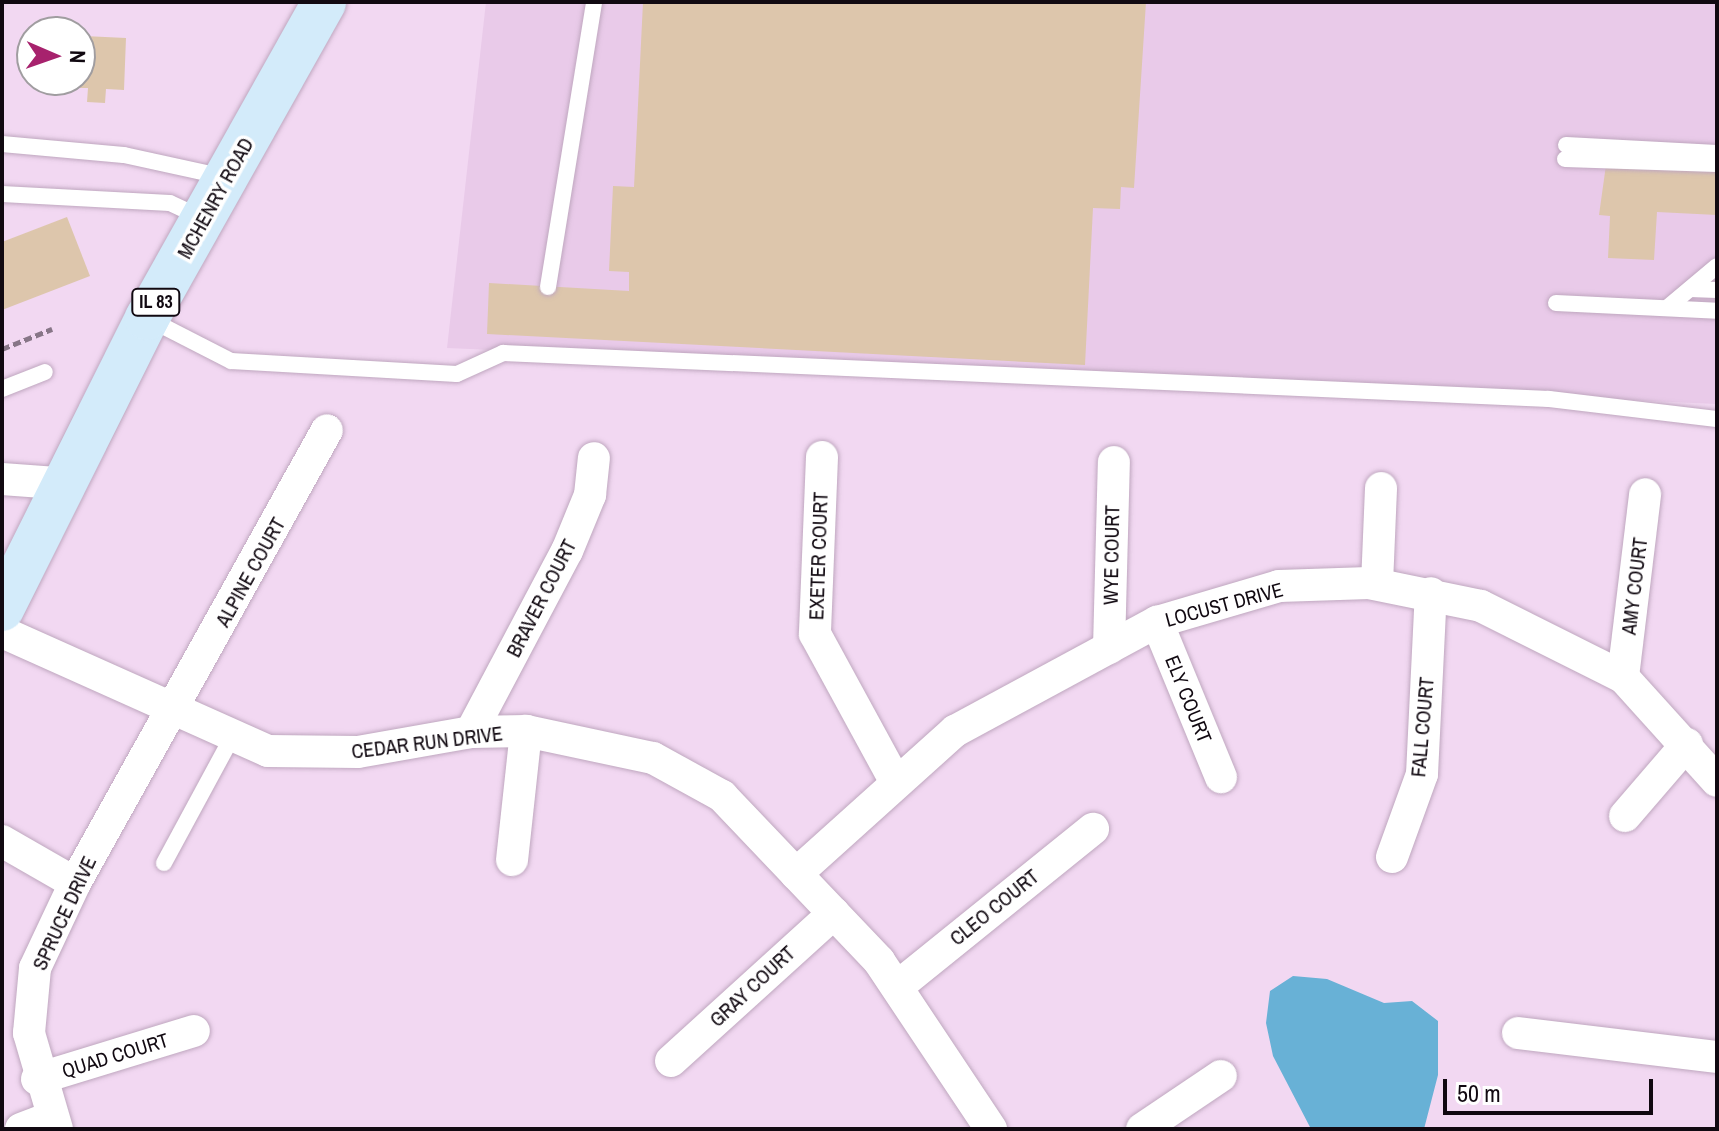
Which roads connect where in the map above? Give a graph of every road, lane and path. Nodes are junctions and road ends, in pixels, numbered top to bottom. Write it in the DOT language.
graph roads {
  1 [pos="324,2"];
  2 [pos="594,2"];
  3 [pos="2,144"];
  4 [pos="1717,153"];
  5 [pos="1717,164"];
  6 [pos="226,177"];
  7 [pos="2,194"];
  8 [pos="203,219"];
  9 [pos="1717,266"];
  10 [pos="548,287"];
  11 [pos="1690,289"];
  12 [pos="1717,290"];
  13 [pos="1556,303"];
  14 [pos="1667,308"];
  15 [pos="1717,311"];
  16 [pos="147,318"];
  17 [pos="52,329"];
  18 [pos="2,349"];
  19 [pos="45,372"];
  20 [pos="2,389"];
  21 [pos="1717,419"];
  22 [pos="327,430"];
  23 [pos="822,457"];
  24 [pos="594,458"];
  25 [pos="1114,462"];
  26 [pos="2,479"];
  27 [pos="70,484"];
  28 [pos="1381,488"];
  29 [pos="1645,494"];
  30 [pos="12,572"];
  31 [pos="1377,584"];
  32 [pos="1431,593"];
  33 [pos="2,609"];
  34 [pos="1157,622"];
  35 [pos="2,632"];
  36 [pos="1109,648"];
  37 [pos="1623,677"];
  38 [pos="173,714"];
  39 [pos="526,731"];
  40 [pos="471,732"];
  41 [pos="232,737"];
  42 [pos="1687,744"];
  43 [pos="1221,777"];
  44 [pos="894,779"];
  45 [pos="1717,781"];
  46 [pos="1625,816"];
  47 [pos="1093,829"];
  48 [pos="2,841"];
  49 [pos="1392,857"];
  50 [pos="512,860"];
  51 [pos="164,863"];
  52 [pos="796,874"];
  53 [pos="75,883"];
  54 [pos="834,913"];
  55 [pos="897,987"];
  56 [pos="194,1031"];
  57 [pos="1518,1033"];
  58 [pos="1717,1057"];
  59 [pos="671,1061"];
  60 [pos="1221,1076"];
  61 [pos="37,1079"];
  62 [pos="54,1123"];
  63 [pos="21,1129"];
  64 [pos="991,1129"];
  65 [pos="1142,1129"];
  1 -- 6 [label="main road, MCHENRY ROAD / IL 83"];
  2 -- 10 [label="lane"];
  3 -- 6 [label="lane"];
  4 -- 5 [label="lane"];
  6 -- 8 [label="main road, MCHENRY ROAD / IL 83"];
  7 -- 8 [label="lane"];
  8 -- 16 [label="main road, MCHENRY ROAD / IL 83"];
  9 -- 11 [label="lane"];
  11 -- 12 [label="lane"];
  11 -- 14 [label="lane"];
  13 -- 14 [label="lane"];
  14 -- 15 [label="lane"];
  16 -- 21 [label="lane"];
  16 -- 27 [label="main road, MCHENRY ROAD / IL 83"];
  17 -- 18 [label="path"];
  19 -- 20 [label="lane"];
  22 -- 38 [label="street, ALPINE COURT"];
  23 -- 44 [label="street, EXETER COURT"];
  24 -- 40 [label="street, BRAVER COURT"];
  25 -- 36 [label="street, WYE COURT"];
  26 -- 27 [label="street"];
  27 -- 30 [label="main road, MCHENRY ROAD / IL 83"];
  28 -- 31 [label="street"];
  29 -- 37 [label="street, AMY COURT"];
  30 -- 33 [label="main road, MCHENRY ROAD / IL 83"];
  31 -- 32 [label="street, LOCUST DRIVE"];
  31 -- 34 [label="street, LOCUST DRIVE"];
  32 -- 37 [label="street, LOCUST DRIVE"];
  32 -- 49 [label="street, FALL COURT"];
  34 -- 36 [label="street, LOCUST DRIVE"];
  34 -- 43 [label="street, ELY COURT"];
  35 -- 38 [label="street, CEDAR RUN DRIVE"];
  36 -- 44 [label="street, LOCUST DRIVE"];
  37 -- 42 [label="street, LOCUST DRIVE"];
  38 -- 41 [label="street, CEDAR RUN DRIVE"];
  38 -- 53 [label="street, SPRUCE DRIVE"];
  39 -- 40 [label="street, CEDAR RUN DRIVE"];
  39 -- 50 [label="street"];
  39 -- 52 [label="street, CEDAR RUN DRIVE"];
  40 -- 41 [label="street, CEDAR RUN DRIVE"];
  41 -- 51 [label="lane"];
  42 -- 45 [label="street, LOCUST DRIVE"];
  42 -- 46 [label="street"];
  44 -- 52 [label="street, LOCUST DRIVE"];
  47 -- 55 [label="street, CLEO COURT"];
  48 -- 53 [label="street"];
  52 -- 54 [label="street, CEDAR RUN DRIVE"];
  53 -- 61 [label="street, SPRUCE DRIVE"];
  54 -- 55 [label="street, CEDAR RUN DRIVE"];
  54 -- 59 [label="street, GRAY COURT"];
  55 -- 64 [label="street, CEDAR RUN DRIVE"];
  56 -- 61 [label="street, QUAD COURT"];
  57 -- 58 [label="street"];
  60 -- 65 [label="street"];
  61 -- 62 [label="street, SPRUCE DRIVE"];
  62 -- 63 [label="street"];
}
